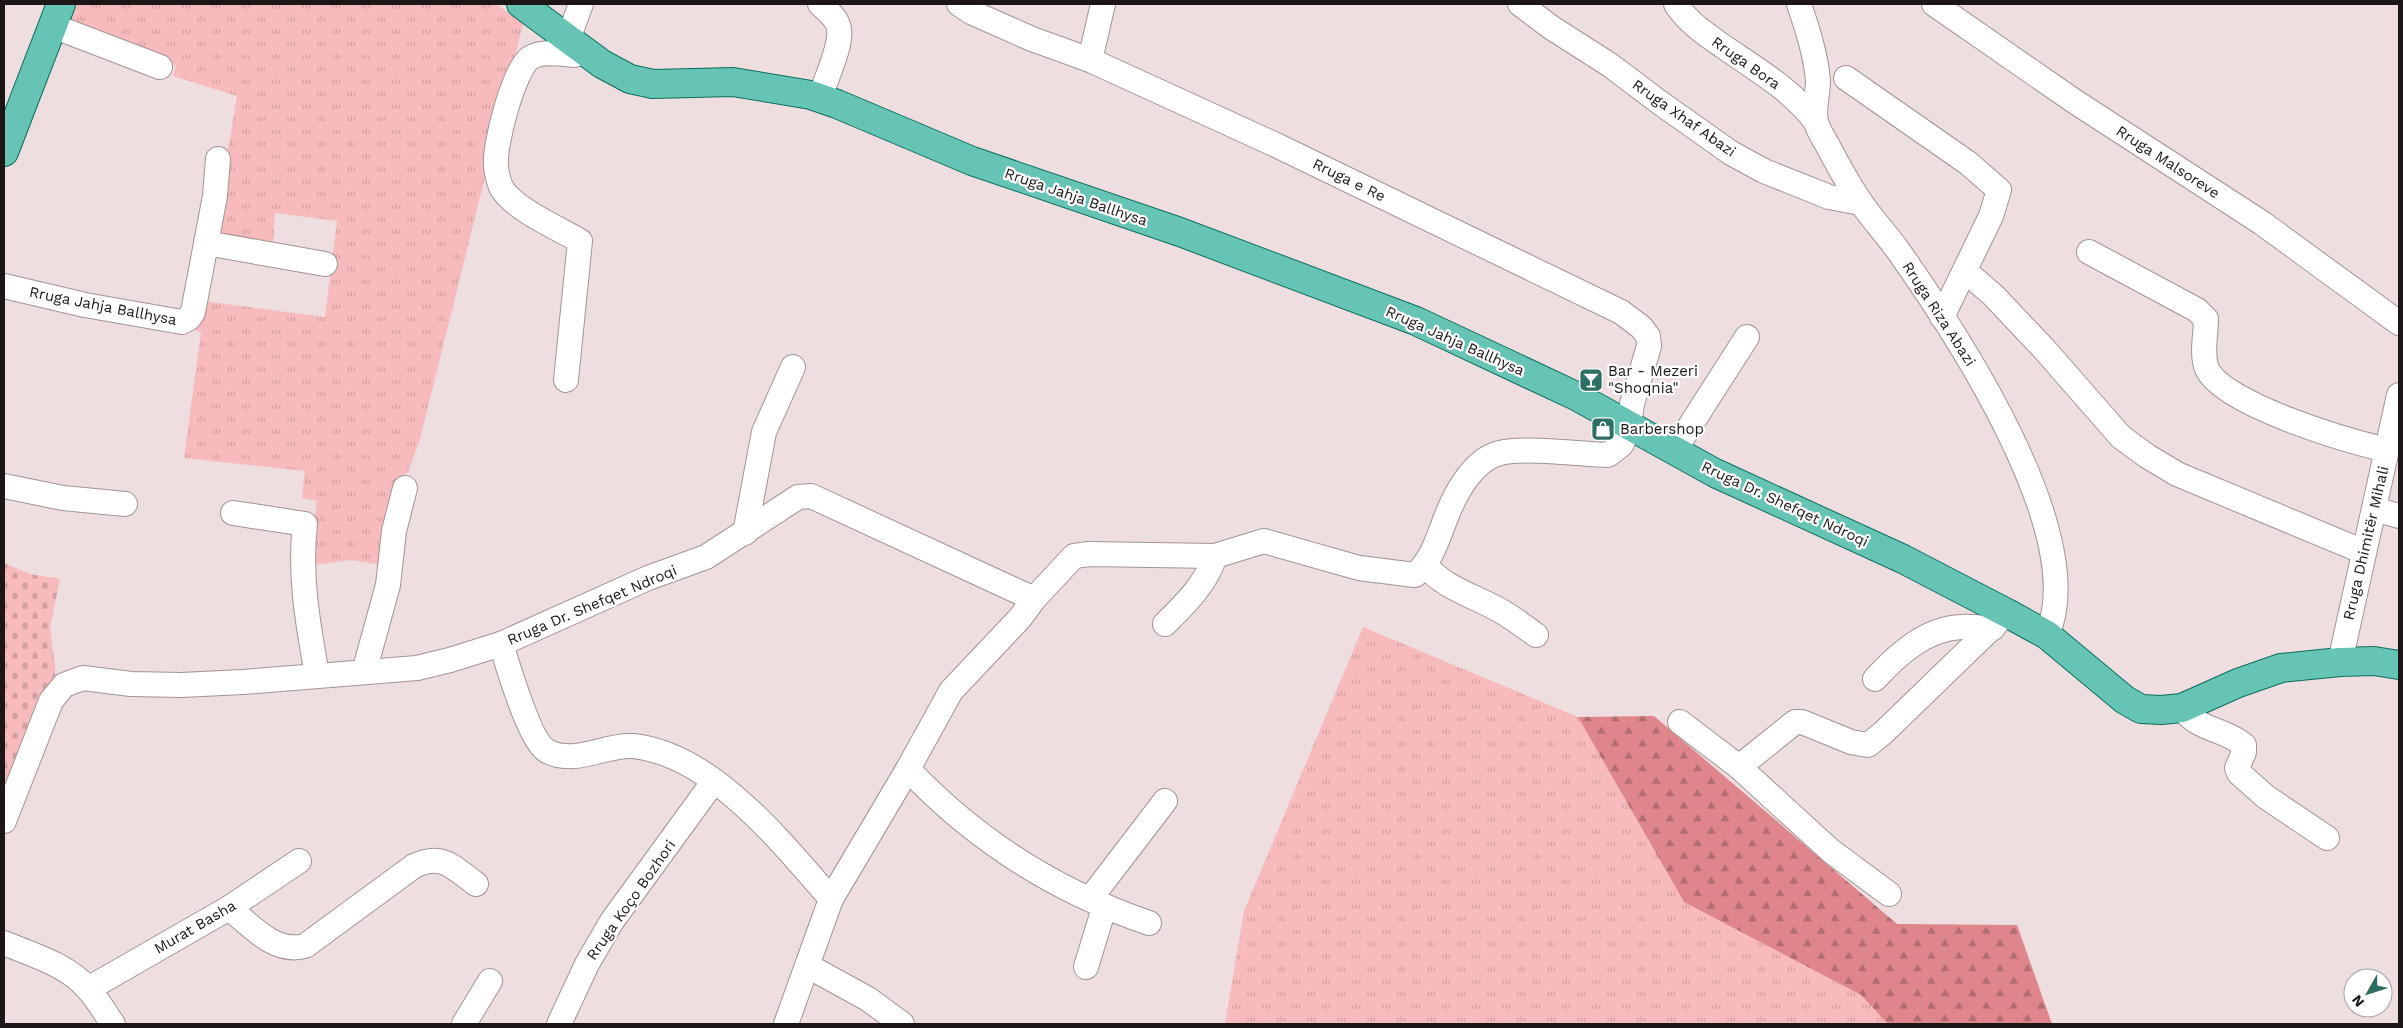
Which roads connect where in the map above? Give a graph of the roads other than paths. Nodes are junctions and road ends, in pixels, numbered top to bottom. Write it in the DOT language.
graph roads {
  1 [pos="521,4"];
  2 [pos="581,4"];
  3 [pos="820,4"];
  4 [pos="959,4"];
  5 [pos="1103,4"];
  6 [pos="1520,4"];
  7 [pos="1676,4"];
  8 [pos="1799,4"];
  9 [pos="1934,4"];
  10 [pos="57,15"];
  11 [pos="575,44"];
  12 [pos="1090,60"];
  13 [pos="160,67"];
  14 [pos="1846,78"];
  15 [pos="820,98"];
  16 [pos="1816,122"];
  17 [pos="4,152"];
  18 [pos="218,159"];
  19 [pos="1861,203"];
  20 [pos="206,242"];
  21 [pos="2089,252"];
  22 [pos="325,264"];
  23 [pos="1965,271"];
  24 [pos="4,286"];
  25 [pos="1942,317"];
  26 [pos="2399,323"];
  27 [pos="1747,338"];
  28 [pos="793,368"];
  29 [pos="566,380"];
  30 [pos="2399,395"];
  31 [pos="1630,425"];
  32 [pos="2387,450"];
  33 [pos="1674,451"];
  34 [pos="4,486"];
  35 [pos="405,488"];
  36 [pos="125,504"];
  37 [pos="2374,509"];
  38 [pos="233,513"];
  39 [pos="2399,516"];
  40 [pos="745,533"];
  41 [pos="2364,552"];
  42 [pos="1215,556"];
  43 [pos="1425,566"];
  44 [pos="1034,599"];
  45 [pos="2000,621"];
  46 [pos="1165,624"];
  47 [pos="1536,635"];
  48 [pos="2047,635"];
  49 [pos="501,644"];
  50 [pos="2340,662"];
  51 [pos="2399,665"];
  52 [pos="364,672"];
  53 [pos="317,675"];
  54 [pos="1875,679"];
  55 [pos="2182,708"];
  56 [pos="1680,722"];
  57 [pos="1739,767"];
  58 [pos="908,769"];
  59 [pos="714,781"];
  60 [pos="1165,801"];
  61 [pos="4,821"];
  62 [pos="2326,838"];
  63 [pos="299,861"];
  64 [pos="476,884"];
  65 [pos="1889,894"];
  66 [pos="831,899"];
  67 [pos="1097,904"];
  68 [pos="230,908"];
  69 [pos="1149,923"];
  70 [pos="4,943"];
  71 [pos="808,966"];
  72 [pos="1086,967"];
  73 [pos="490,981"];
  74 [pos="88,989"];
  75 [pos="113,1024"];
  76 [pos="464,1024"];
  77 [pos="559,1024"];
  78 [pos="786,1024"];
  79 [pos="902,1024"];
  1 -- 11 [label="main road, Rruga Jahja Ballhysa"];
  2 -- 11 [label="street"];
  3 -- 15 [label="street"];
  4 -- 12 [label="street, Rruga e Re"];
  5 -- 12 [label="street"];
  6 -- 19 [label="street, Rruga Xhaf Abazi"];
  7 -- 16 [label="street, Rruga Bora"];
  8 -- 16 [label="street"];
  9 -- 26 [label="street, Rruga Malsoreve"];
  10 -- 13 [label="street"];
  10 -- 17 [label="main road"];
  11 -- 15 [label="main road, Rruga Jahja Ballhysa"];
  11 -- 29 [label="street"];
  12 -- 31 [label="street, Rruga e Re"];
  14 -- 23 [label="street"];
  15 -- 31 [label="main road, Rruga Jahja Ballhysa"];
  16 -- 19 [label="street, Rruga Riza Abazi"];
  18 -- 20 [label="street, Rruga Jahja Ballhysa"];
  19 -- 25 [label="street, Rruga Riza Abazi"];
  20 -- 22 [label="street"];
  20 -- 24 [label="street, Rruga Jahja Ballhysa"];
  21 -- 32 [label="street"];
  23 -- 25 [label="street"];
  23 -- 41 [label="street"];
  25 -- 48 [label="street, Rruga Riza Abazi"];
  27 -- 33 [label="street"];
  28 -- 40 [label="street"];
  30 -- 32 [label="street, Rruga Dhimitër Mihali"];
  31 -- 33 [label="main road, Rruga Dr. Shefqet Ndroqi"];
  31 -- 43 [label="street"];
  32 -- 37 [label="street, Rruga Dhimitër Mihali"];
  33 -- 45 [label="main road, Rruga Dr. Shefqet Ndroqi"];
  34 -- 36 [label="street"];
  35 -- 52 [label="street"];
  37 -- 39 [label="street"];
  37 -- 41 [label="street, Rruga Dhimitër Mihali"];
  38 -- 53 [label="street"];
  40 -- 44 [label="street, Rruga Dr. Shefqet Ndroqi"];
  40 -- 49 [label="street, Rruga Dr. Shefqet Ndroqi"];
  41 -- 50 [label="street, Rruga Dhimitër Mihali"];
  42 -- 43 [label="street"];
  42 -- 44 [label="street"];
  42 -- 46 [label="street"];
  43 -- 47 [label="street"];
  44 -- 58 [label="street"];
  45 -- 48 [label="main road, Rruga Dr. Shefqet Ndroqi"];
  45 -- 54 [label="street"];
  45 -- 57 [label="street"];
  48 -- 55 [label="main road, Rruga Dr. Shefqet Ndroqi"];
  49 -- 52 [label="street, Rruga Dr. Shefqet Ndroqi"];
  49 -- 59 [label="street"];
  50 -- 51 [label="main road, Rruga Dr. Shefqet Ndroqi"];
  50 -- 55 [label="main road, Rruga Dr. Shefqet Ndroqi"];
  52 -- 53 [label="street, Rruga Dr. Shefqet Ndroqi"];
  53 -- 61 [label="street, Rruga Dr. Shefqet Ndroqi"];
  55 -- 62 [label="street"];
  56 -- 57 [label="street"];
  57 -- 65 [label="street"];
  58 -- 66 [label="street"];
  58 -- 67 [label="street"];
  59 -- 66 [label="street"];
  59 -- 77 [label="street, Rruga Koço Bozhori"];
  60 -- 67 [label="street"];
  63 -- 68 [label="street, Murat Basha"];
  64 -- 68 [label="street"];
  66 -- 71 [label="street"];
  67 -- 69 [label="street"];
  67 -- 72 [label="street"];
  68 -- 74 [label="street, Murat Basha"];
  70 -- 74 [label="street"];
  71 -- 78 [label="street"];
  71 -- 79 [label="street"];
  73 -- 76 [label="street"];
  74 -- 75 [label="street"];
}
